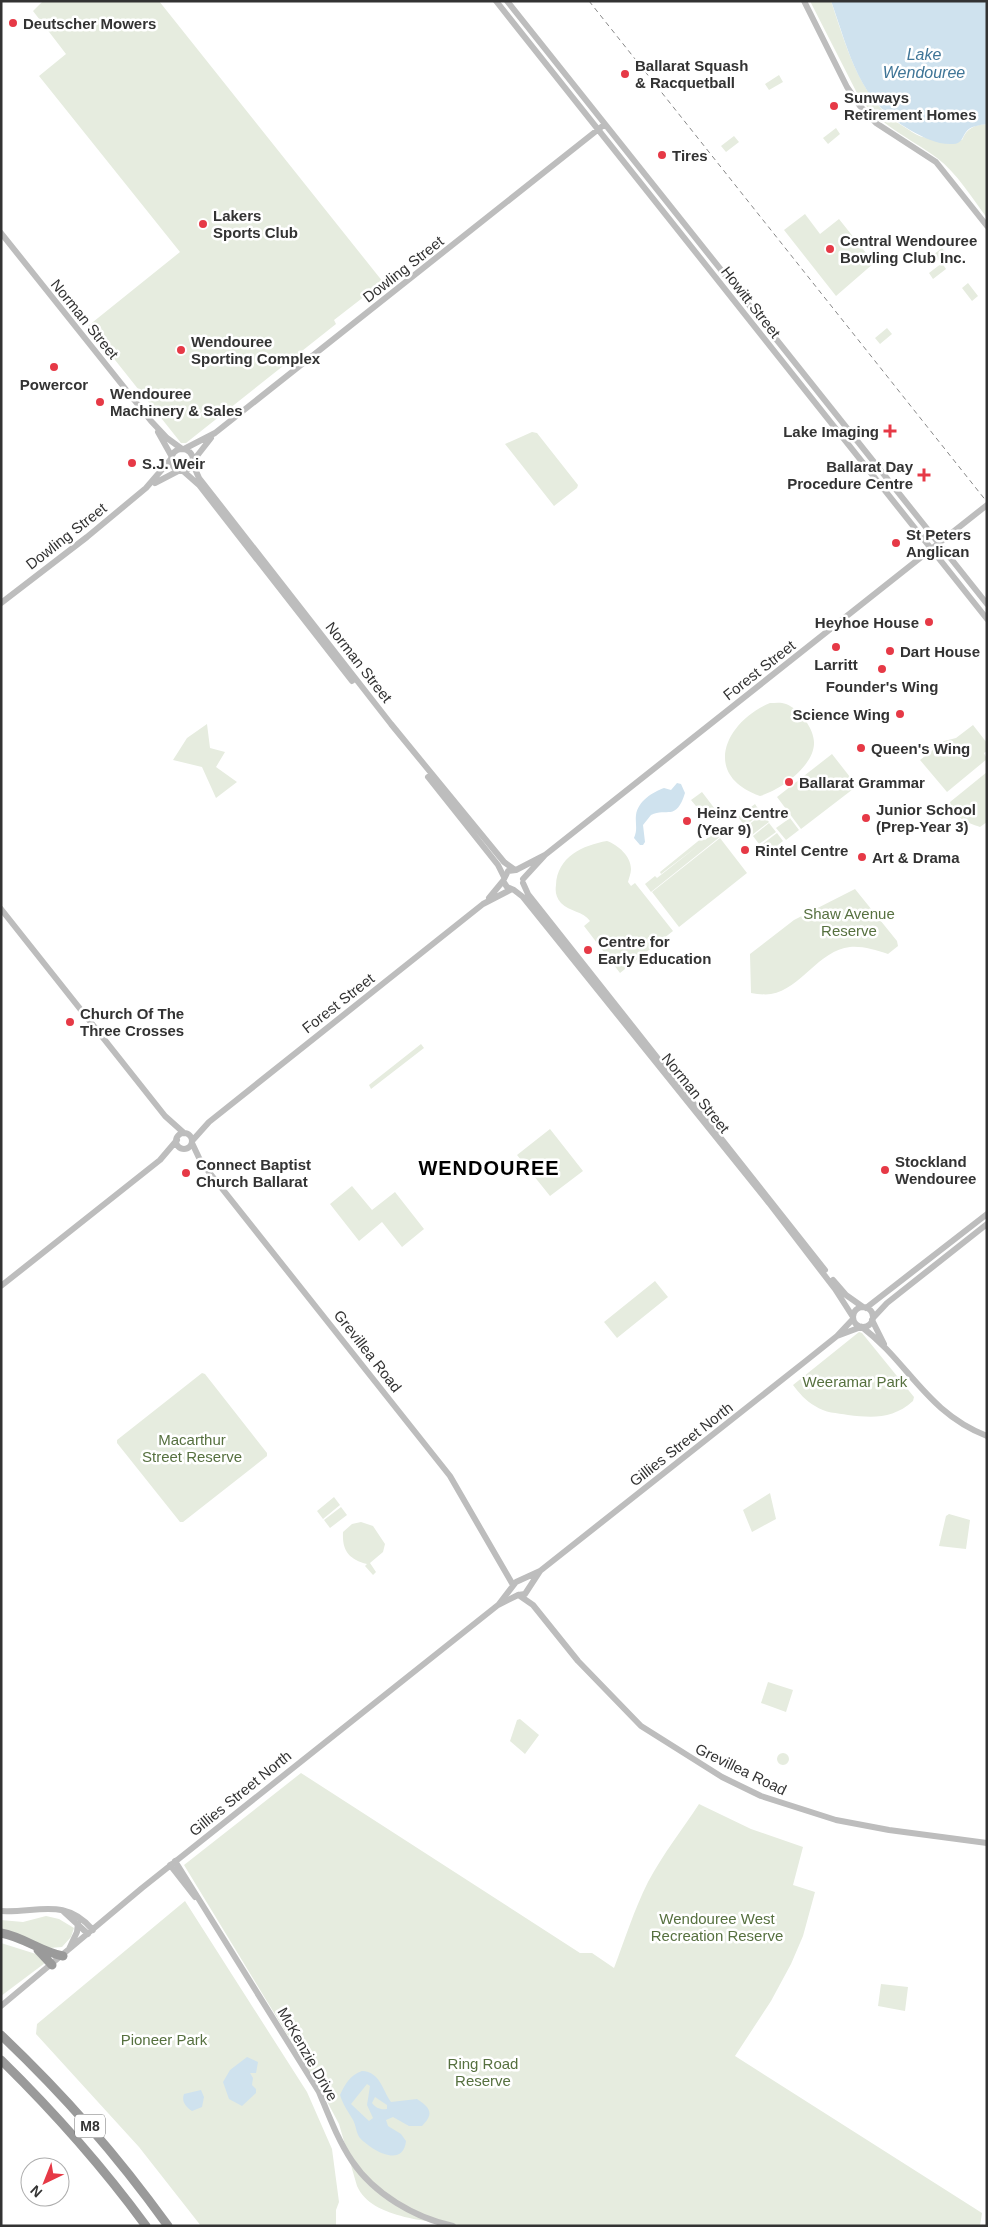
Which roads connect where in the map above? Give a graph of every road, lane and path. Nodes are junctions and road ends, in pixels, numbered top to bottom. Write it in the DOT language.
graph roads {
  1 [pos="506,1"];
  2 [pos="804,1"];
  3 [pos="497,2"];
  4 [pos="541,44"];
  5 [pos="534,49"];
  6 [pos="605,124"];
  7 [pos="597,130"];
  8 [pos="987,226"];
  9 [pos="1,233"];
  10 [pos="151,421"];
  11 [pos="215,433"];
  12 [pos="183,449"];
  13 [pos="172,458"];
  14 [pos="192,462"];
  15 [pos="181,470"];
  16 [pos="146,488"];
  17 [pos="987,505"];
  18 [pos="938,544"];
  19 [pos="931,550"];
  20 [pos="1,603"];
  21 [pos="987,604"];
  22 [pos="987,619"];
  23 [pos="545,855"];
  24 [pos="516,870"];
  25 [pos="504,879"];
  26 [pos="523,881"];
  27 [pos="512,890"];
  28 [pos="483,904"];
  29 [pos="1,909"];
  30 [pos="165,1116"];
  31 [pos="209,1122"];
  32 [pos="185,1133"];
  33 [pos="177,1139"];
  34 [pos="192,1142"];
  35 [pos="184,1149"];
  36 [pos="160,1160"];
  37 [pos="201,1162"];
  38 [pos="764,1194"];
  39 [pos="987,1214"];
  40 [pos="987,1224"];
  41 [pos="942,1249"];
  42 [pos="947,1255"];
  43 [pos="1,1286"];
  44 [pos="865,1308"];
  45 [pos="853,1318"];
  46 [pos="872,1319"];
  47 [pos="861,1327"];
  48 [pos="837,1336"];
  49 [pos="888,1350"];
  50 [pos="987,1436"];
  51 [pos="540,1571"];
  52 [pos="516,1583"];
  53 [pos="527,1590"];
  54 [pos="519,1596"];
  55 [pos="498,1605"];
  56 [pos="540,1613"];
  57 [pos="987,1843"];
  58 [pos="173,1863"];
  59 [pos="58,1909"];
  60 [pos="1,1911"];
  61 [pos="78,1923"];
  62 [pos="91,1932"];
  63 [pos="4,1934"];
  64 [pos="65,1954"];
  65 [pos="52,1965"];
  66 [pos="1,2006"];
  67 [pos="1,2035"];
  68 [pos="1,2060"];
  69 [pos="146,2226"];
  70 [pos="168,2226"];
  71 [pos="453,2226"];
  1 -- 3 [label="main road"];
  1 -- 4 [label="main road, Howitt Street"];
  2 -- 8 [label="main road"];
  3 -- 5 [label="main road, Howitt Street"];
  4 -- 5 [label="main road"];
  4 -- 6 [label="main road, Howitt Street"];
  5 -- 7 [label="main road, Howitt Street"];
  6 -- 7 [label="main road, Dowling Street"];
  6 -- 18 [label="main road, Howitt Street"];
  7 -- 11 [label="main road, Dowling Street"];
  7 -- 19 [label="main road, Howitt Street"];
  9 -- 10 [label="main road, Norman Street"];
  10 -- 12 [label="main road, Norman Street"];
  10 -- 13 [label="main road, Norman Street"];
  11 -- 12 [label="main road, Dowling Street"];
  11 -- 14 [label="main road, Dowling Street"];
  12 -- 13 [label="main road"];
  12 -- 14 [label="main road, Norman Street"];
  13 -- 15 [label="main road, Norman Street"];
  13 -- 16 [label="main road, Dowling Street"];
  14 -- 15 [label="main road"];
  14 -- 24 [label="main road, Norman Street"];
  15 -- 16 [label="main road, Dowling Street"];
  15 -- 25 [label="main road, Norman Street"];
  16 -- 20 [label="main road, Dowling Street"];
  17 -- 18 [label="main road, Forest Street"];
  18 -- 19 [label="main road, Forest Street"];
  18 -- 21 [label="main road, Howitt Street"];
  19 -- 22 [label="main road, Howitt Street"];
  19 -- 23 [label="main road, Forest Street"];
  23 -- 24 [label="main road, Forest Street"];
  23 -- 26 [label="main road, Forest Street"];
  24 -- 25 [label="main road"];
  24 -- 26 [label="main road"];
  25 -- 27 [label="main road"];
  25 -- 28 [label="main road, Forest Street"];
  26 -- 27 [label="main road"];
  26 -- 38 [label="main road, Norman Street"];
  27 -- 28 [label="main road, Forest Street"];
  27 -- 38 [label="main road, Norman Street"];
  28 -- 31 [label="main road, Forest Street"];
  29 -- 30 [label="main road, Grevillea Road"];
  30 -- 32 [label="main road, Grevillea Road"];
  30 -- 33 [label="main road, Grevillea Road"];
  31 -- 32 [label="main road, Forest Street"];
  31 -- 34 [label="main road, Forest Street"];
  32 -- 33 [label="main road"];
  32 -- 34 [label="main road, Grevillea Road"];
  33 -- 35 [label="main road, Grevillea Road"];
  33 -- 36 [label="main road"];
  34 -- 35 [label="main road"];
  34 -- 37 [label="main road, Grevillea Road"];
  35 -- 36 [label="main road"];
  35 -- 37 [label="main road, Grevillea Road"];
  36 -- 43 [label="main road"];
  37 -- 52 [label="main road, Grevillea Road"];
  38 -- 44 [label="main road, Norman Street"];
  38 -- 45 [label="main road, Norman Street"];
  39 -- 41 [label="main road"];
  40 -- 42 [label="main road"];
  41 -- 42 [label="main road"];
  41 -- 44 [label="main road"];
  42 -- 46 [label="main road"];
  44 -- 45 [label="main road"];
  44 -- 46 [label="main road"];
  45 -- 47 [label="main road"];
  45 -- 48 [label="main road, Gillies Street North"];
  46 -- 47 [label="main road"];
  46 -- 49 [label="main road"];
  47 -- 48 [label="main road, Gillies Street North"];
  47 -- 49 [label="main road"];
  48 -- 51 [label="main road, Gillies Street North"];
  49 -- 50 [label="main road"];
  51 -- 52 [label="main road, Gillies Street North"];
  51 -- 53 [label="main road, Gillies Street North"];
  52 -- 53 [label="main road"];
  52 -- 54 [label="main road"];
  52 -- 55 [label="main road, Gillies Street North"];
  53 -- 54 [label="main road, Gillies Street North"];
  53 -- 56 [label="main road, Grevillea Road"];
  54 -- 55 [label="main road, Gillies Street North"];
  54 -- 56 [label="main road, Grevillea Road"];
  55 -- 58 [label="main road, Gillies Street North"];
  56 -- 57 [label="main road, Grevillea Road"];
  58 -- 62 [label="main road, Gillies Street North"];
  58 -- 71 [label="main road, McKenzie Drive"];
  59 -- 60 [label="main road"];
  59 -- 61 [label="main road"];
  59 -- 62 [label="main road"];
  61 -- 62 [label="main road"];
  61 -- 64 [label="main road"];
  62 -- 64 [label="main road, Gillies Street North"];
  63 -- 64 [label="highway"];
  63 -- 65 [label="highway"];
  64 -- 65 [label="main road, Gillies Street North"];
  65 -- 66 [label="main road, Gillies Street North"];
  67 -- 70 [label="highway, M8"];
  68 -- 69 [label="highway, M8"];
}
